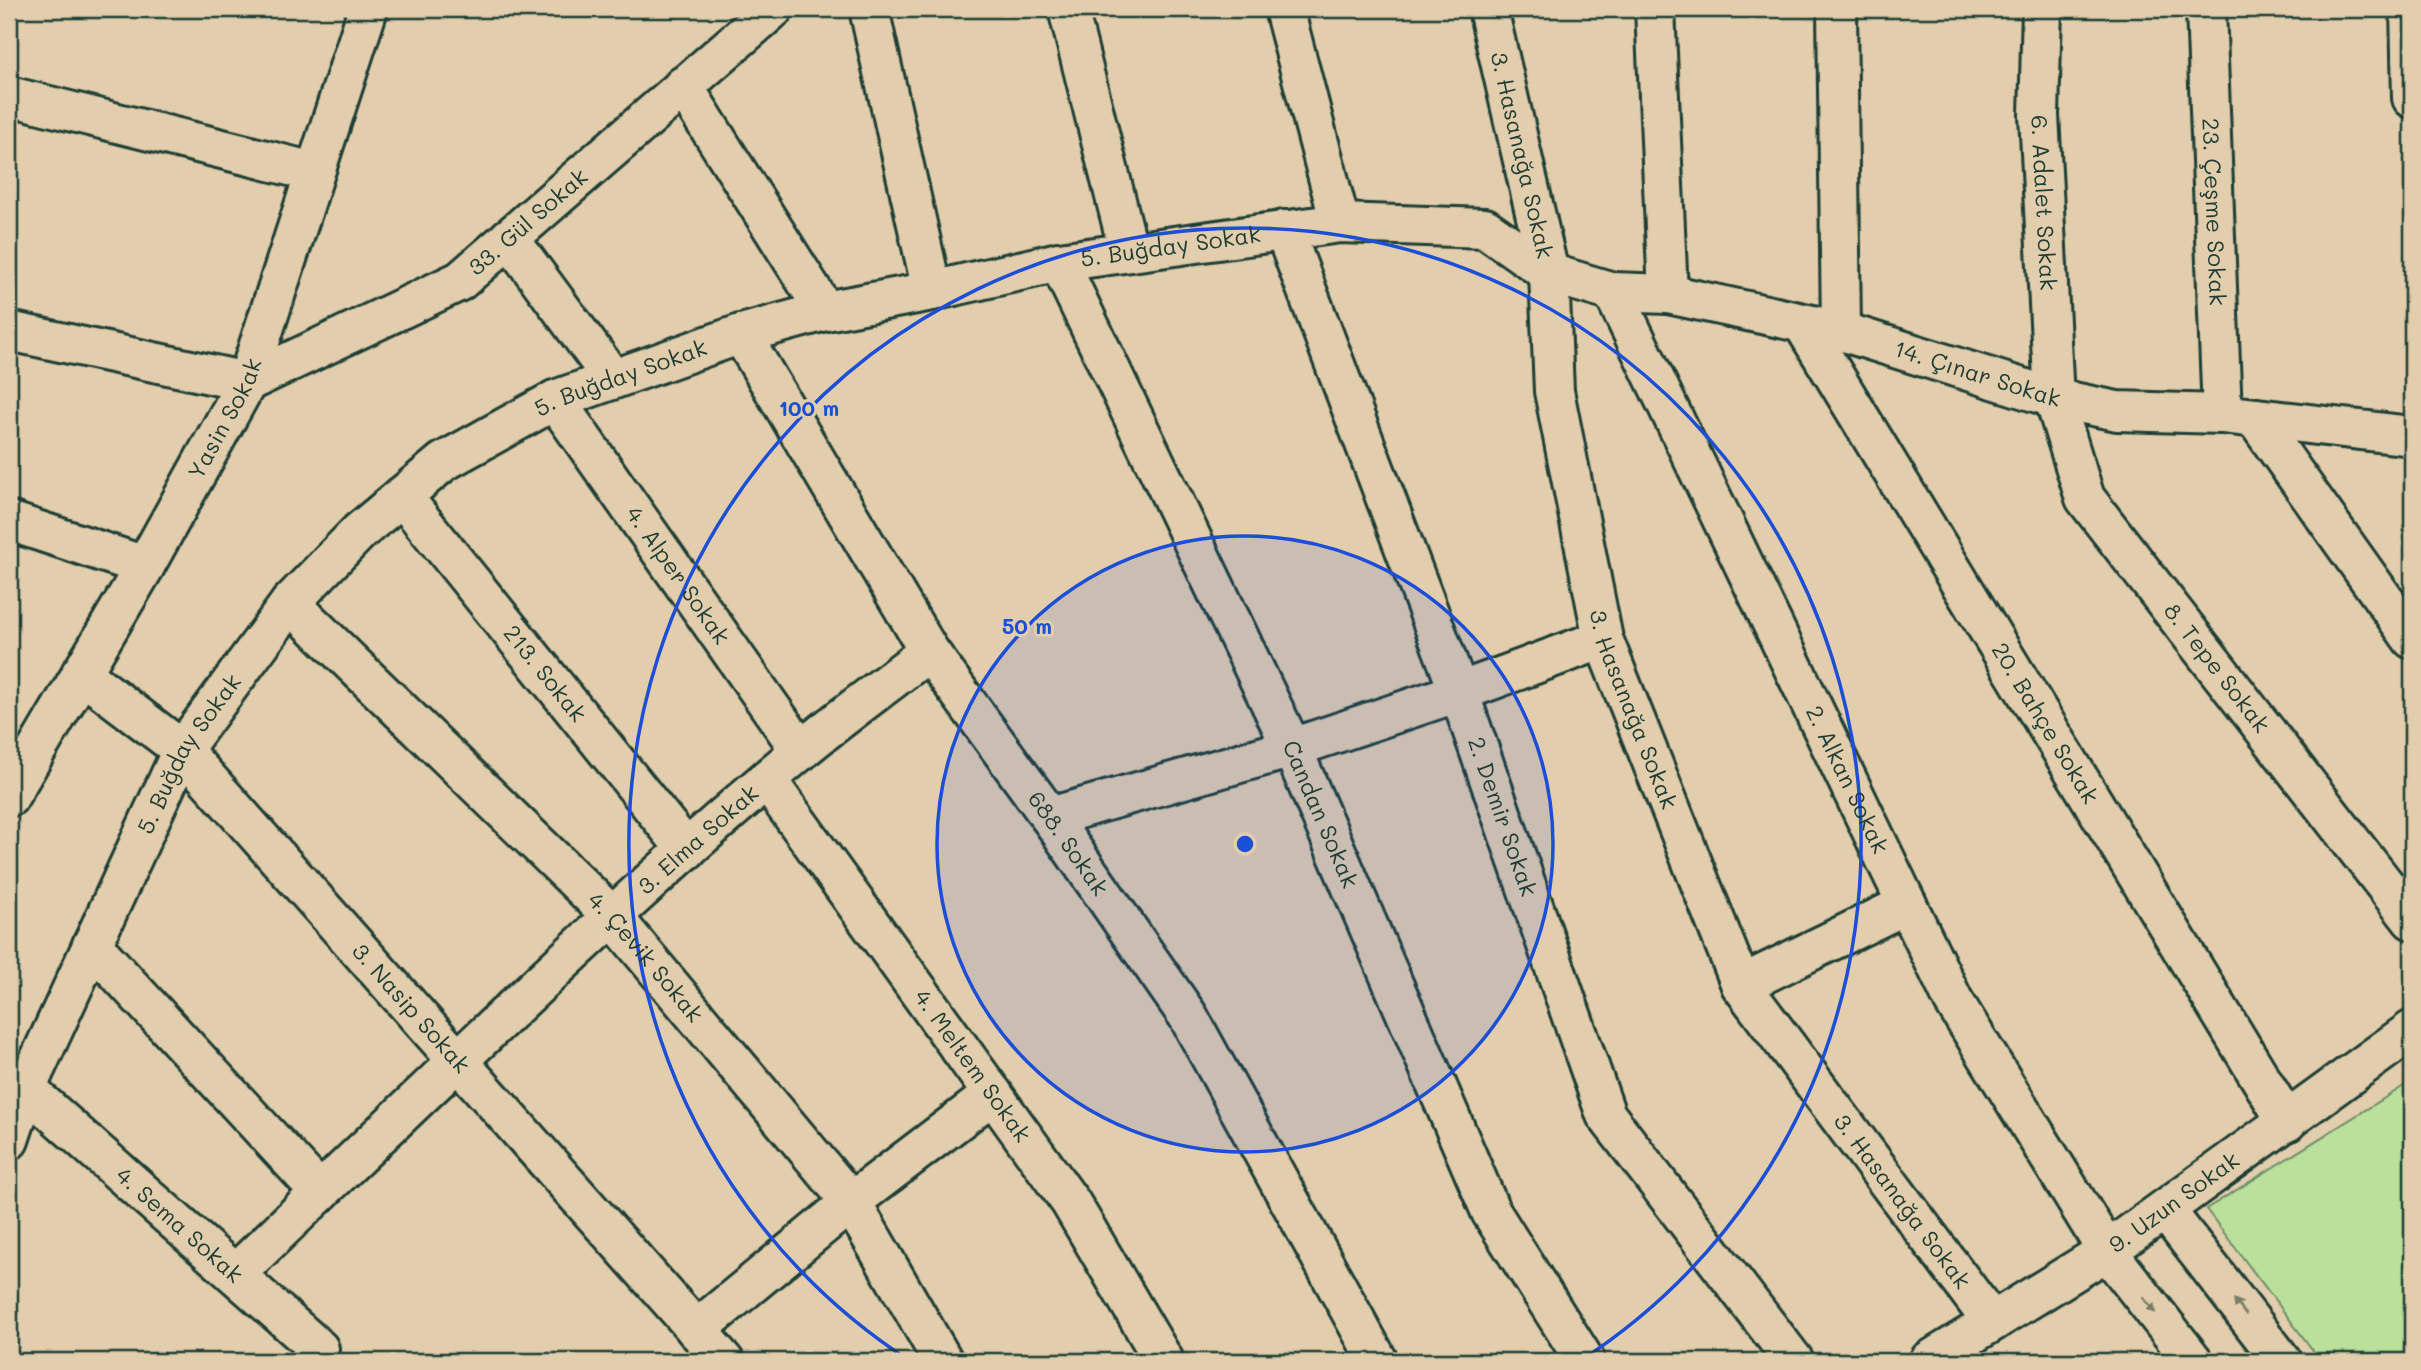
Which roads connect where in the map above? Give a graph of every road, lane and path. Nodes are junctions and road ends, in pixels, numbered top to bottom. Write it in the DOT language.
graph roads {
  1 [pos="368,9"];
  2 [pos="773,9"];
  3 [pos="869,9"];
  4 [pos="1068,9"];
  5 [pos="1284,9"];
  6 [pos="1488,9"];
  7 [pos="1655,9"];
  8 [pos="1837,9"];
  9 [pos="2042,9"];
  10 [pos="2206,9"];
  11 [pos="2410,9"];
  12 [pos="684,86"];
  13 [pos="9,96"];
  14 [pos="2412,99"];
  15 [pos="314,172"];
  16 [pos="1340,223"];
  17 [pos="1284,230"];
  18 [pos="509,238"];
  19 [pos="1129,252"];
  20 [pos="1059,261"];
  21 [pos="1549,274"];
  22 [pos="932,292"];
  23 [pos="1613,292"];
  24 [pos="1668,294"];
  25 [pos="825,311"];
  26 [pos="1803,324"];
  27 [pos="9,331"];
  28 [pos="1841,331"];
  29 [pos="741,334"];
  30 [pos="612,379"];
  31 [pos="247,382"];
  32 [pos="2054,398"];
  33 [pos="555,400"];
  34 [pos="2238,416"];
  35 [pos="2412,436"];
  36 [pos="402,496"];
  37 [pos="9,521"];
  38 [pos="145,566"];
  39 [pos="290,603"];
  40 [pos="1603,639"];
  41 [pos="2412,639"];
  42 [pos="929,651"];
  43 [pos="81,673"];
  44 [pos="1459,692"];
  45 [pos="1292,748"];
  46 [pos="182,750"];
  47 [pos="801,751"];
  48 [pos="767,780"];
  49 [pos="9,797"];
  50 [pos="1050,817"];
  51 [pos="687,850"];
  52 [pos="1906,904"];
  53 [pos="613,917"];
  54 [pos="2412,920"];
  55 [pos="92,945"];
  56 [pos="1741,985"];
  57 [pos="2412,1030"];
  58 [pos="457,1060"];
  59 [pos="26,1089"];
  60 [pos="993,1094"];
  61 [pos="2287,1122"];
  62 [pos="9,1140"];
  63 [pos="320,1192"];
  64 [pos="851,1202"];
  65 [pos="2166,1211"];
  66 [pos="2108,1251"];
  67 [pos="235,1274"];
  68 [pos="1992,1322"];
  69 [pos="696,1330"];
  70 [pos="320,1357"];
  71 [pos="724,1361"];
  72 [pos="943,1361"];
  73 [pos="1164,1361"];
  74 [pos="1378,1361"];
  75 [pos="1585,1361"];
  76 [pos="1794,1361"];
  77 [pos="1929,1361"];
  78 [pos="2193,1361"];
  79 [pos="2282,1361"];
  1 -- 15 [label="street, Yasin Sokak"];
  2 -- 12 [label="street, 33. Gül Sokak"];
  3 -- 22 [label="street"];
  4 -- 19 [label="street"];
  5 -- 16 [label="street"];
  6 -- 21 [label="street, 3. Hasanağa Sokak"];
  7 -- 24 [label="street"];
  8 -- 28 [label="street"];
  9 -- 32 [label="street, 6. Adalet Sokak"];
  10 -- 34 [label="street, 23. Çeşme Sokak"];
  11 -- 14 [label="street"];
  12 -- 18 [label="street, 33. Gül Sokak"];
  12 -- 25 [label="street"];
  13 -- 15 [label="street"];
  15 -- 31 [label="street, Yasin Sokak"];
  16 -- 17 [label="street, 5. Buğday Sokak"];
  16 -- 21 [label="street, 5. Buğday Sokak"];
  17 -- 19 [label="street, 5. Buğday Sokak"];
  17 -- 44 [label="street, 2. Demir Sokak"];
  18 -- 30 [label="street"];
  18 -- 31 [label="street, 33. Gül Sokak"];
  19 -- 20 [label="street, 5. Buğday Sokak"];
  20 -- 22 [label="street, 5. Buğday Sokak"];
  20 -- 45 [label="street, Candan Sokak"];
  21 -- 23 [label="street, 14. Çınar Sokak"];
  21 -- 40 [label="street, 3. Hasanağa Sokak"];
  22 -- 25 [label="street, 5. Buğday Sokak"];
  23 -- 24 [label="street, 14. Çınar Sokak"];
  23 -- 52 [label="street, 2. Alkan Sokak"];
  24 -- 26 [label="street, 14. Çınar Sokak"];
  25 -- 29 [label="street, 5. Buğday Sokak"];
  26 -- 28 [label="street, 14. Çınar Sokak"];
  26 -- 61 [label="street, 20. Bahçe Sokak"];
  27 -- 31 [label="street"];
  28 -- 32 [label="street, 14. Çınar Sokak"];
  29 -- 30 [label="street, 5. Buğday Sokak"];
  29 -- 42 [label="street, 688. Sokak"];
  30 -- 33 [label="street, 5. Buğday Sokak"];
  31 -- 38 [label="street, Yasin Sokak"];
  32 -- 34 [label="street, 14. Çınar Sokak"];
  32 -- 54 [label="street, 8. Tepe Sokak"];
  33 -- 36 [label="street, 5. Buğday Sokak"];
  33 -- 47 [label="street, 4. Alper Sokak"];
  34 -- 35 [label="street, 14. Çınar Sokak"];
  34 -- 41 [label="street"];
  36 -- 39 [label="street, 5. Buğday Sokak"];
  36 -- 51 [label="street, 213. Sokak"];
  37 -- 38 [label="street"];
  38 -- 43 [label="street, Yasin Sokak"];
  39 -- 46 [label="street, 5. Buğday Sokak"];
  39 -- 53 [label="street, 4. Çevik Sokak"];
  40 -- 44 [label="street"];
  40 -- 56 [label="street, 3. Hasanağa Sokak"];
  42 -- 47 [label="street, 3. Elma Sokak"];
  42 -- 50 [label="street, 688. Sokak"];
  43 -- 46 [label="street, 3. Nasip Sokak"];
  43 -- 49 [label="street, Yasin Sokak"];
  44 -- 45 [label="street"];
  44 -- 76 [label="street, 2. Demir Sokak"];
  45 -- 50 [label="street"];
  45 -- 75 [label="street, Candan Sokak"];
  46 -- 55 [label="street, 5. Buğday Sokak"];
  46 -- 58 [label="street, 3. Nasip Sokak"];
  47 -- 48 [label="street, 3. Elma Sokak"];
  48 -- 51 [label="street, 3. Elma Sokak"];
  48 -- 60 [label="street, 4. Meltem Sokak"];
  50 -- 74 [label="street, 688. Sokak"];
  51 -- 53 [label="street, 3. Elma Sokak"];
  52 -- 56 [label="street"];
  52 -- 66 [label="street, 2. Alkan Sokak"];
  53 -- 58 [label="street, 3. Elma Sokak"];
  53 -- 64 [label="street, 4. Çevik Sokak"];
  55 -- 59 [label="street, 5. Buğday Sokak"];
  55 -- 63 [label="street"];
  56 -- 68 [label="street, 3. Hasanağa Sokak"];
  57 -- 61 [label="street, 9. Uzun Sokak"];
  58 -- 63 [label="street, 3. Elma Sokak"];
  58 -- 69 [label="street, 3. Nasip Sokak"];
  59 -- 62 [label="street, 5. Buğday Sokak"];
  59 -- 67 [label="street, 4. Sema Sokak"];
  60 -- 64 [label="street"];
  60 -- 73 [label="street, 4. Meltem Sokak"];
  61 -- 65 [label="street, 9. Uzun Sokak"];
  63 -- 67 [label="street, 3. Elma Sokak"];
  64 -- 69 [label="street"];
  64 -- 72 [label="street, 4. Çevik Sokak"];
  65 -- 66 [label="street, 9. Uzun Sokak"];
  79 -- 65 [label="street, one-way"];
  66 -- 68 [label="street, 9. Uzun Sokak"];
  66 -- 78 [label="street, 2. Alkan Sokak, one-way"];
  67 -- 70 [label="street, 4. Sema Sokak"];
  68 -- 77 [label="street, 9. Uzun Sokak"];
  69 -- 71 [label="street, 3. Nasip Sokak"];
}
